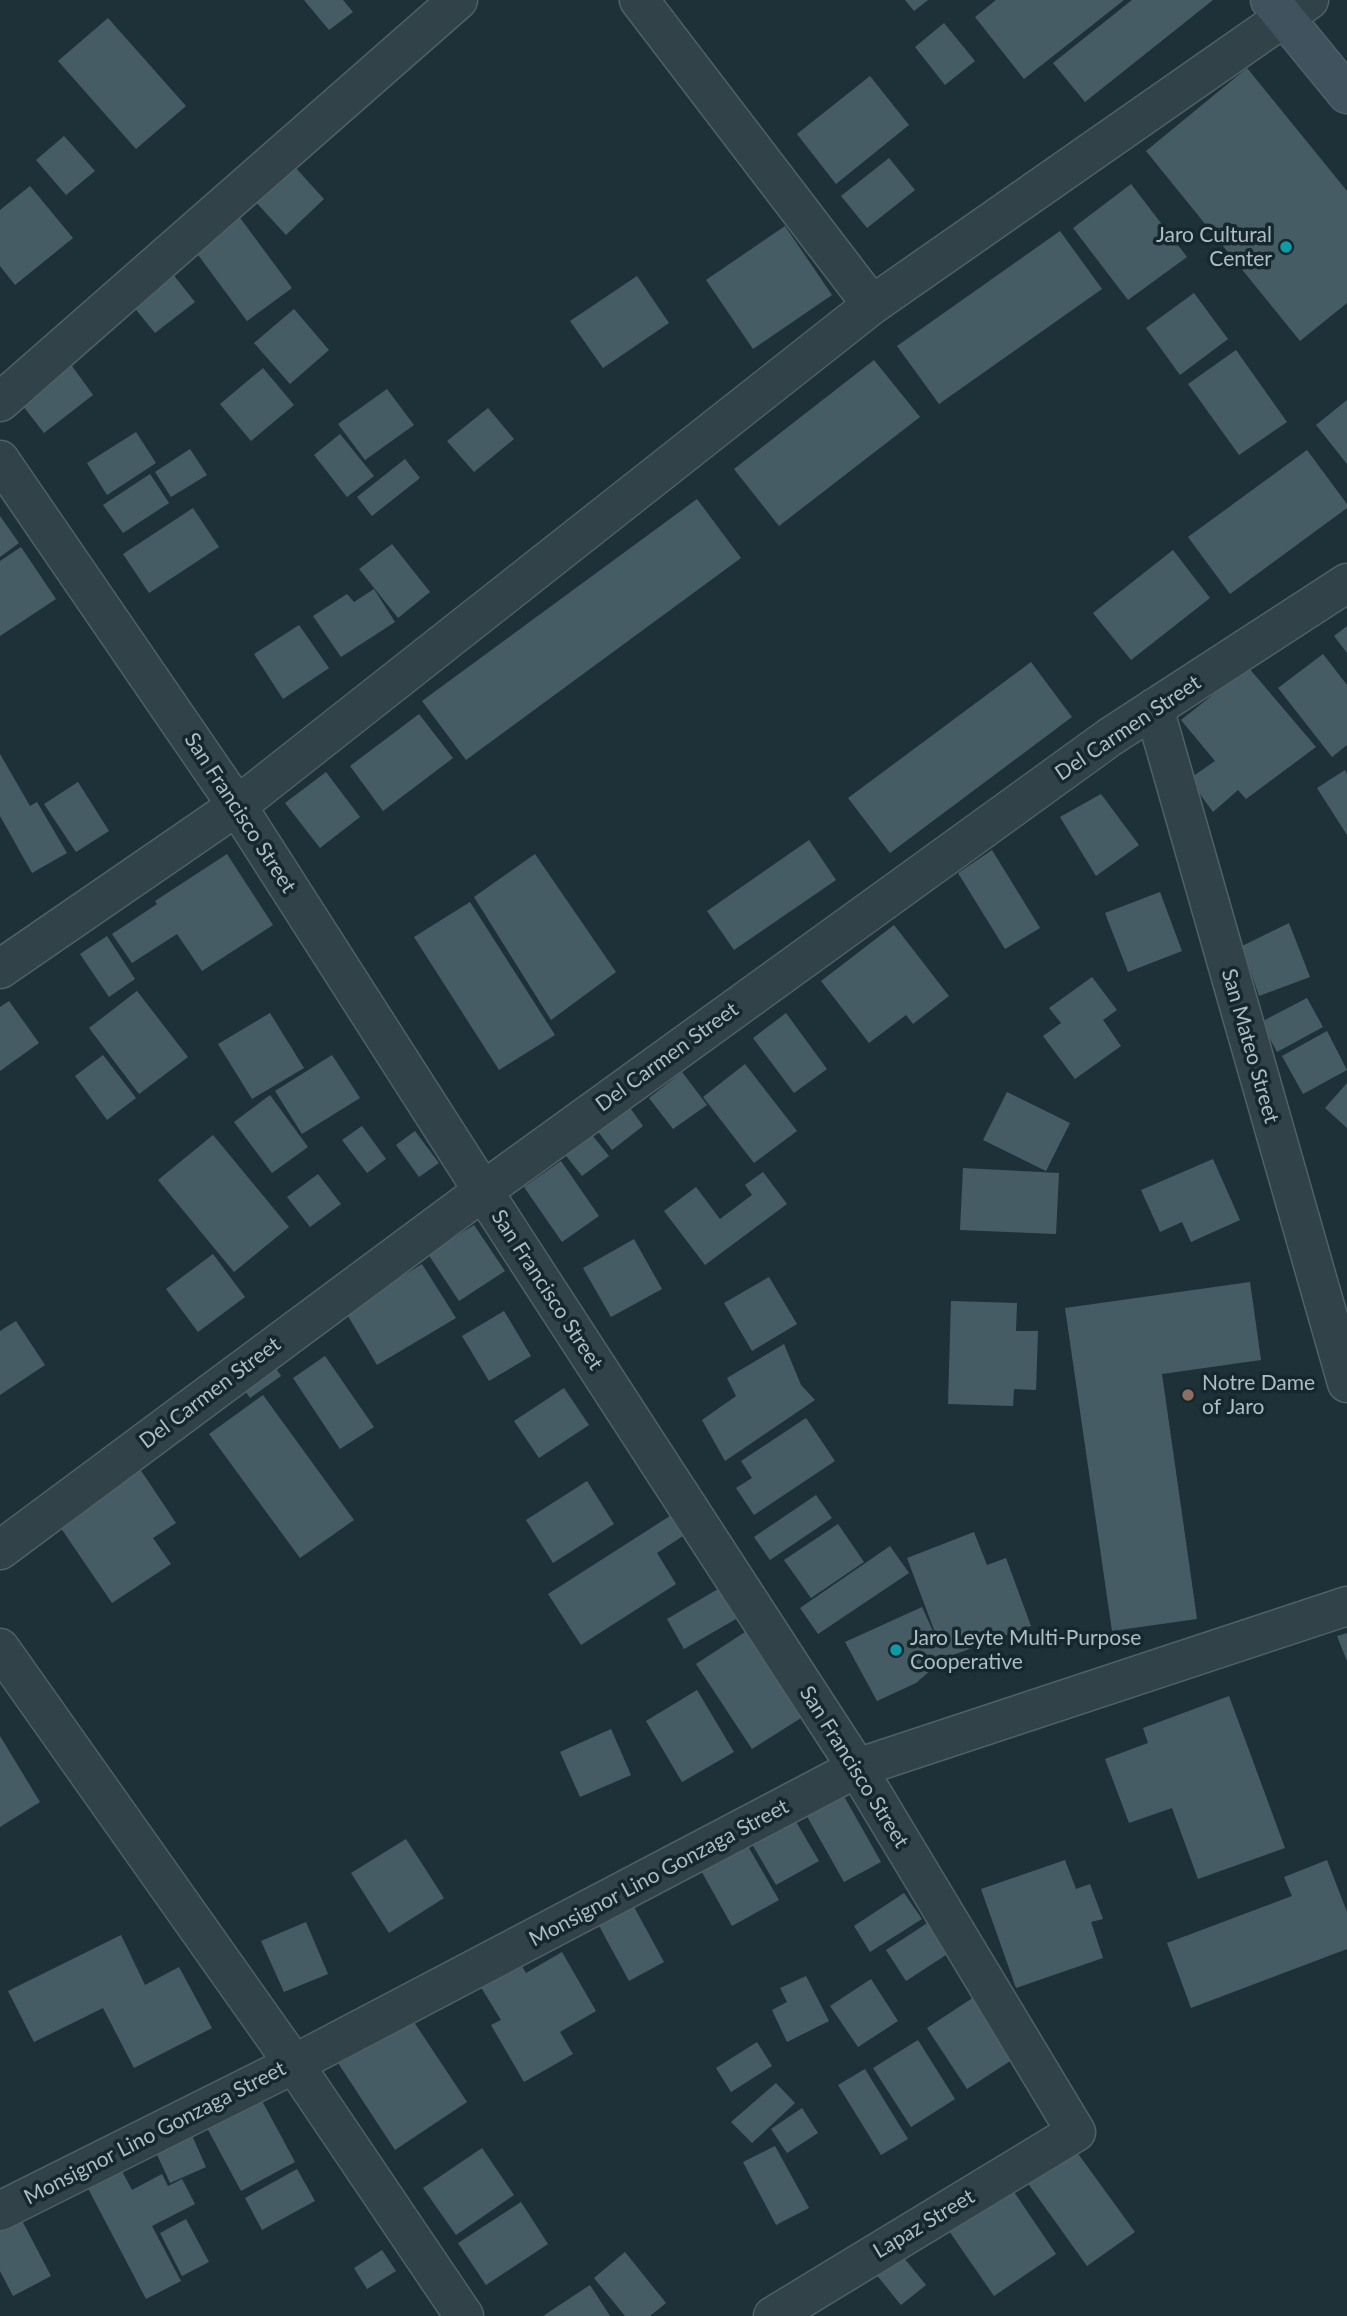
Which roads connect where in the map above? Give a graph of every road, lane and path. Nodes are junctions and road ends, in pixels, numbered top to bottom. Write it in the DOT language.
graph roads {
  1 [pos="458,0"];
  2 [pos="639,0"];
  3 [pos="1288,6"];
  4 [pos="1347,94"];
  5 [pos="872,305"];
  6 [pos="0,402"];
  7 [pos="0,460"];
  8 [pos="1347,583"];
  9 [pos="1154,708"];
  10 [pos="237,806"];
  11 [pos="0,969"];
  12 [pos="483,1191"];
  13 [pos="1347,1383"];
  14 [pos="0,1550"];
  15 [pos="1347,1606"];
  16 [pos="0,1648"];
  17 [pos="857,1768"];
  18 [pos="294,2064"];
  19 [pos="1076,2132"];
  20 [pos="0,2211"];
  21 [pos="464,2316"];
  22 [pos="773,2316"];
  1 -- 6 [label="street"];
  2 -- 5 [label="street"];
  3 -- 4 [label="main road"];
  3 -- 5 [label="street"];
  5 -- 10 [label="street"];
  7 -- 10 [label="street, San Francisco Street"];
  8 -- 9 [label="street, Del Carmen Street"];
  9 -- 12 [label="street, Del Carmen Street"];
  9 -- 13 [label="street, San Mateo Street"];
  10 -- 11 [label="street"];
  10 -- 12 [label="street, San Francisco Street"];
  12 -- 14 [label="street, Del Carmen Street"];
  12 -- 17 [label="street, San Francisco Street"];
  15 -- 17 [label="street, Monsignor Lino Gonzaga Street"];
  16 -- 18 [label="street"];
  17 -- 18 [label="street, Monsignor Lino Gonzaga Street"];
  17 -- 19 [label="street, San Francisco Street"];
  18 -- 20 [label="street, Monsignor Lino Gonzaga Street"];
  18 -- 21 [label="street"];
  19 -- 22 [label="street, Lapaz Street"];
}
